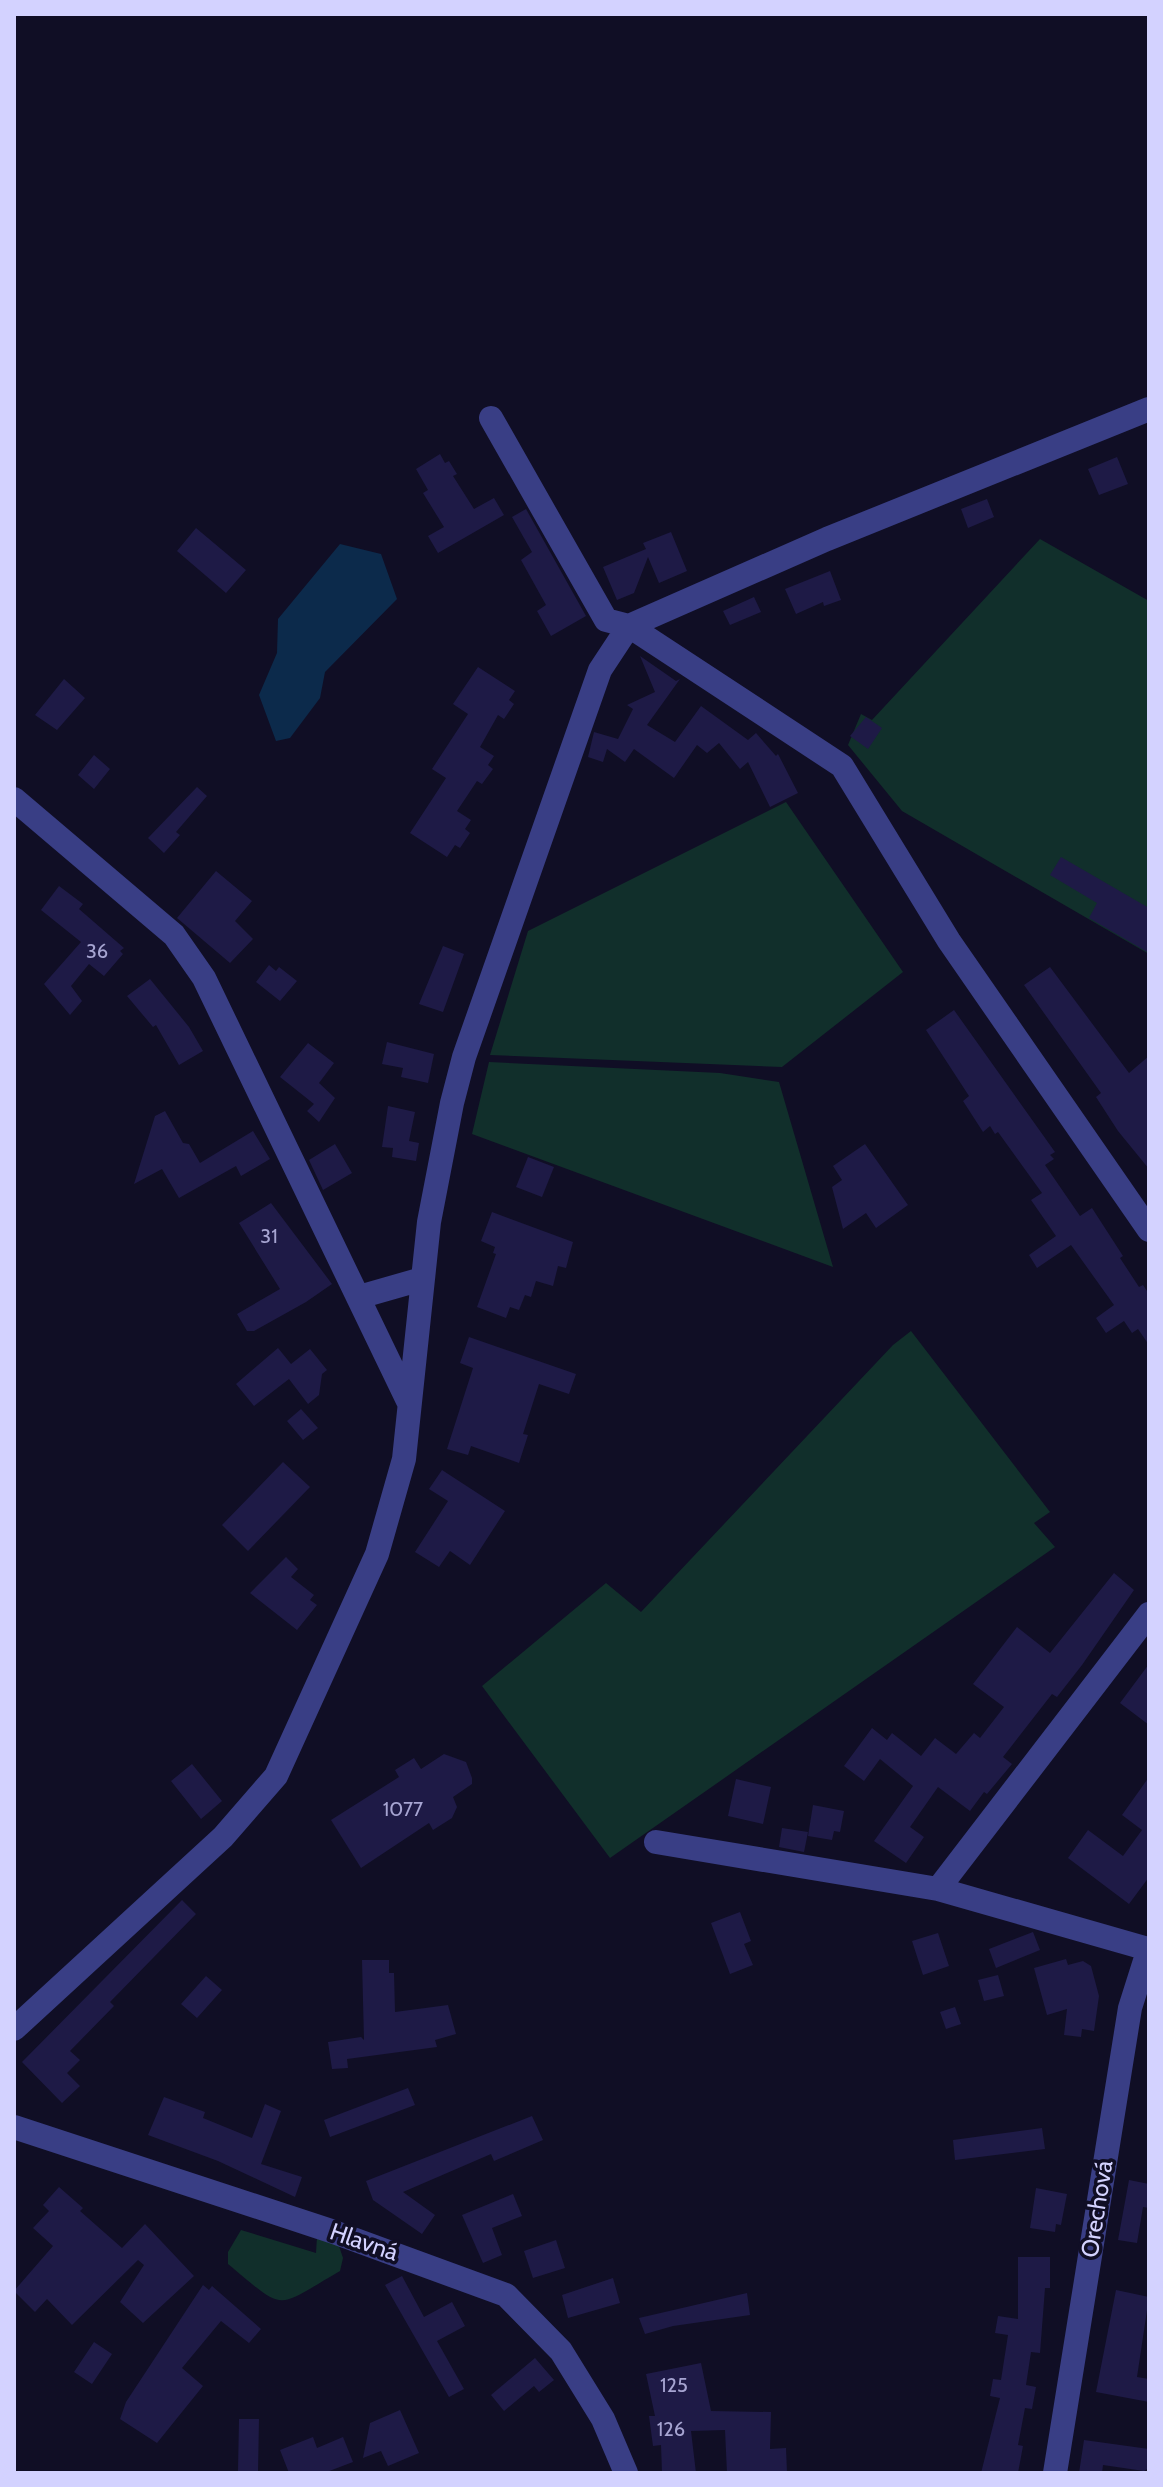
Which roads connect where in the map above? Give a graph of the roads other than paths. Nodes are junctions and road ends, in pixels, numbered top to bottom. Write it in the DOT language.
graph roads {
  1 [pos="1149,409"];
  2 [pos="491,418"];
  3 [pos="629,626"];
  4 [pos="14,799"];
  5 [pos="1149,1230"];
  6 [pos="422,1279"];
  7 [pos="359,1297"];
  8 [pos="409,1403"];
  9 [pos="1149,1614"];
  10 [pos="656,1842"];
  11 [pos="938,1889"];
  12 [pos="1149,1949"];
  13 [pos="14,2029"];
  14 [pos="14,2127"];
  15 [pos="626,2473"];
  16 [pos="1055,2473"];
  1 -- 3 [label="street"];
  2 -- 3 [label="street"];
  3 -- 5 [label="street"];
  3 -- 6 [label="street"];
  4 -- 7 [label="street"];
  6 -- 7 [label="street"];
  6 -- 8 [label="street"];
  7 -- 8 [label="street"];
  8 -- 13 [label="street"];
  9 -- 11 [label="street"];
  10 -- 11 [label="street"];
  11 -- 12 [label="street"];
  12 -- 16 [label="street, Orechová"];
  14 -- 15 [label="street, Hlavná"];
}
